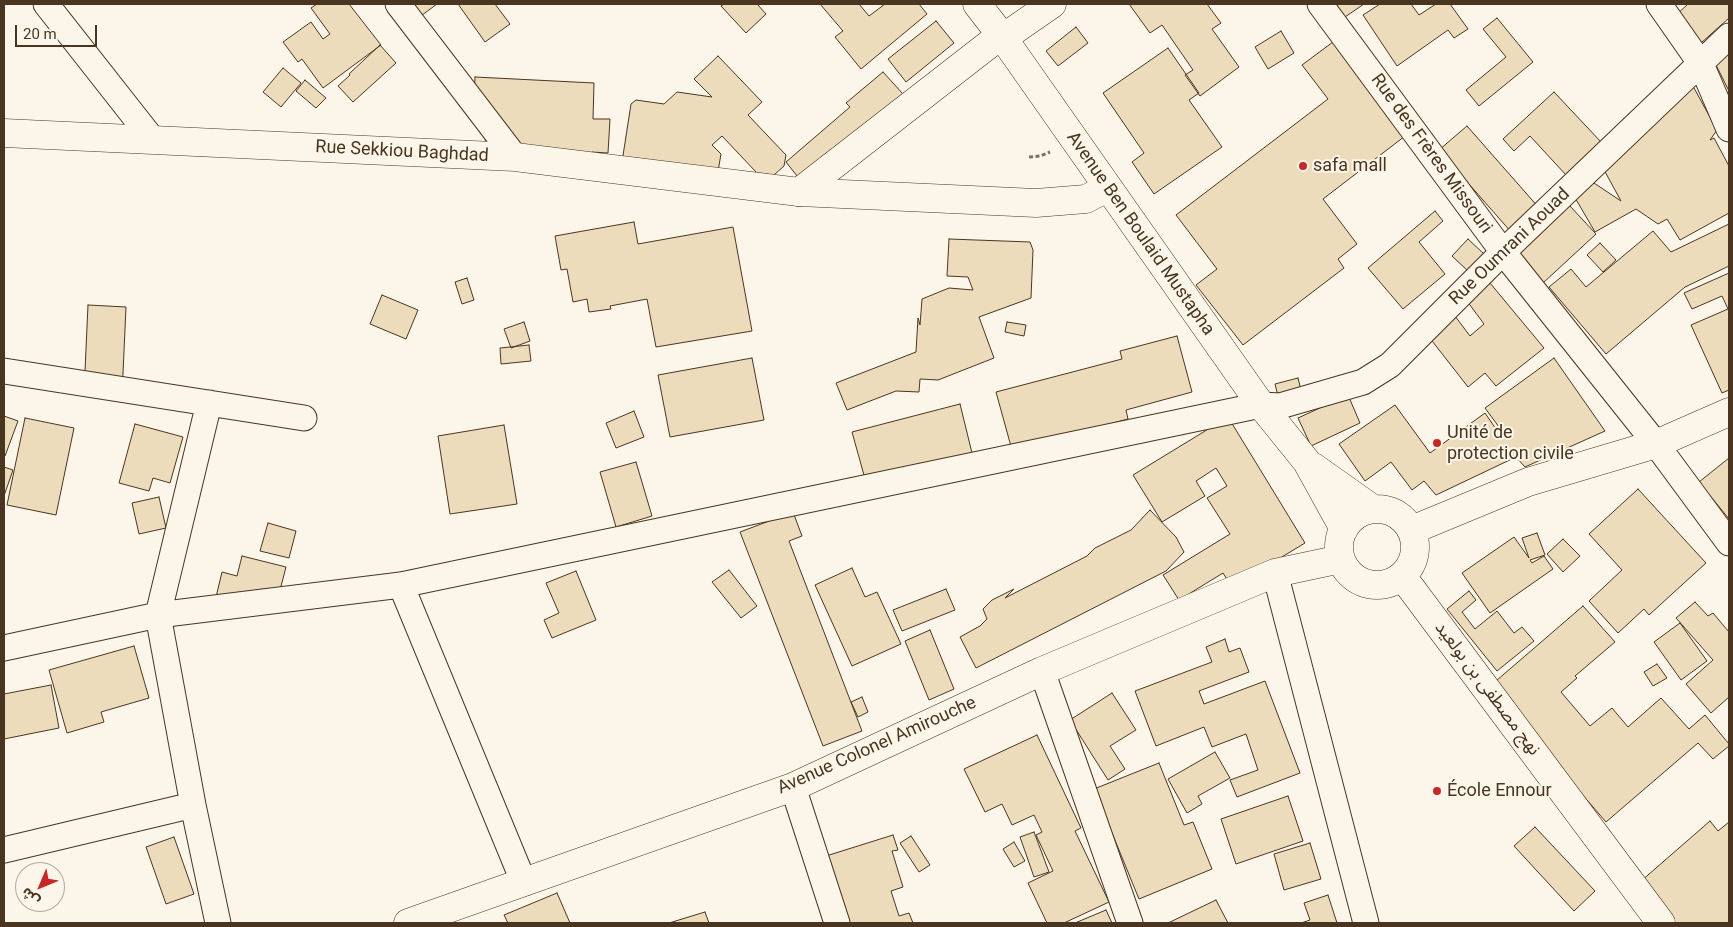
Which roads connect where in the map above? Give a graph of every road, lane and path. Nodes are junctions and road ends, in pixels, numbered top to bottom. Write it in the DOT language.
graph roads {
  1 [pos="46,4"];
  2 [pos="398,4"];
  3 [pos="977,4"];
  4 [pos="1052,4"];
  5 [pos="1320,4"];
  6 [pos="1659,4"];
  7 [pos="1001,35"];
  8 [pos="1729,36"];
  9 [pos="1701,64"];
  10 [pos="1729,129"];
  11 [pos="4,133"];
  12 [pos="153,140"];
  13 [pos="515,157"];
  14 [pos="1107,188"];
  15 [pos="799,192"];
  16 [pos="1503,252"];
  17 [pos="4,372"];
  18 [pos="209,403"];
  19 [pos="1261,405"];
  20 [pos="1729,412"];
  21 [pos="304,418"];
  22 [pos="1656,444"];
  23 [pos="1307,462"];
  24 [pos="1373,509"];
  25 [pos="1344,529"];
  26 [pos="1412,530"];
  27 [pos="1729,543"];
  28 [pos="1341,559"];
  29 [pos="1274,574"];
  30 [pos="1402,576"];
  31 [pos="401,585"];
  32 [pos="158,615"];
  33 [pos="4,648"];
  34 [pos="1042,671"];
  35 [pos="793,787"];
  36 [pos="194,805"];
  37 [pos="4,850"];
  38 [pos="524,883"];
  39 [pos="218,923"];
  40 [pos="408,923"];
  41 [pos="837,923"];
  42 [pos="1130,923"];
  43 [pos="1366,923"];
  44 [pos="1661,923"];
  1 -- 12 [label="street"];
  2 -- 13 [label="street"];
  3 -- 7 [label="main road, Avenue Ben Boulaid Mustapha"];
  4 -- 7 [label="main road"];
  5 -- 16 [label="street, Rue des Frères Missouri"];
  6 -- 9 [label="street"];
  7 -- 14 [label="main road, Avenue Ben Boulaid Mustapha"];
  7 -- 15 [label="main road"];
  8 -- 9 [label="street, Rue Oumrani Aouad"];
  9 -- 10 [label="street"];
  9 -- 16 [label="street, Rue Oumrani Aouad"];
  11 -- 12 [label="main road, Rue Sekkiou Baghdad"];
  12 -- 13 [label="main road, Rue Sekkiou Baghdad"];
  13 -- 15 [label="main road, Rue Sekkiou Baghdad"];
  14 -- 15 [label="main road, Rue Sekkiou Baghdad"];
  14 -- 19 [label="main road, Avenue Ben Boulaid Mustapha"];
  16 -- 19 [label="street, Rue Oumrani Aouad"];
  16 -- 22 [label="street, Rue des Frères Missouri"];
  17 -- 18 [label="street"];
  18 -- 21 [label="street"];
  18 -- 32 [label="street"];
  19 -- 23 [label="main road, Avenue Ben Boulaid Mustapha"];
  19 -- 31 [label="street, Rue Oumrani Aouad"];
  20 -- 22 [label="main road"];
  22 -- 26 [label="main road"];
  22 -- 27 [label="street, Rue des Frères Missouri"];
  23 -- 24 [label="main road"];
  23 -- 25 [label="main road"];
  24 -- 25 [label="main road"];
  24 -- 26 [label="main road"];
  25 -- 28 [label="main road"];
  26 -- 30 [label="main road"];
  28 -- 29 [label="main road, Avenue Colonel Amirouche"];
  28 -- 30 [label="main road"];
  29 -- 34 [label="main road, Avenue Colonel Amirouche"];
  29 -- 43 [label="street"];
  30 -- 44 [label="main road, نهج مصطفى بن بولعيد"];
  31 -- 32 [label="street, Rue Oumrani Aouad"];
  31 -- 38 [label="street"];
  32 -- 33 [label="street, Rue Oumrani Aouad"];
  32 -- 36 [label="street"];
  34 -- 35 [label="main road, Avenue Colonel Amirouche"];
  34 -- 42 [label="street"];
  35 -- 38 [label="main road, Avenue Colonel Amirouche"];
  35 -- 41 [label="street"];
  36 -- 37 [label="street"];
  36 -- 39 [label="street"];
  38 -- 40 [label="main road, Avenue Colonel Amirouche"];
}
